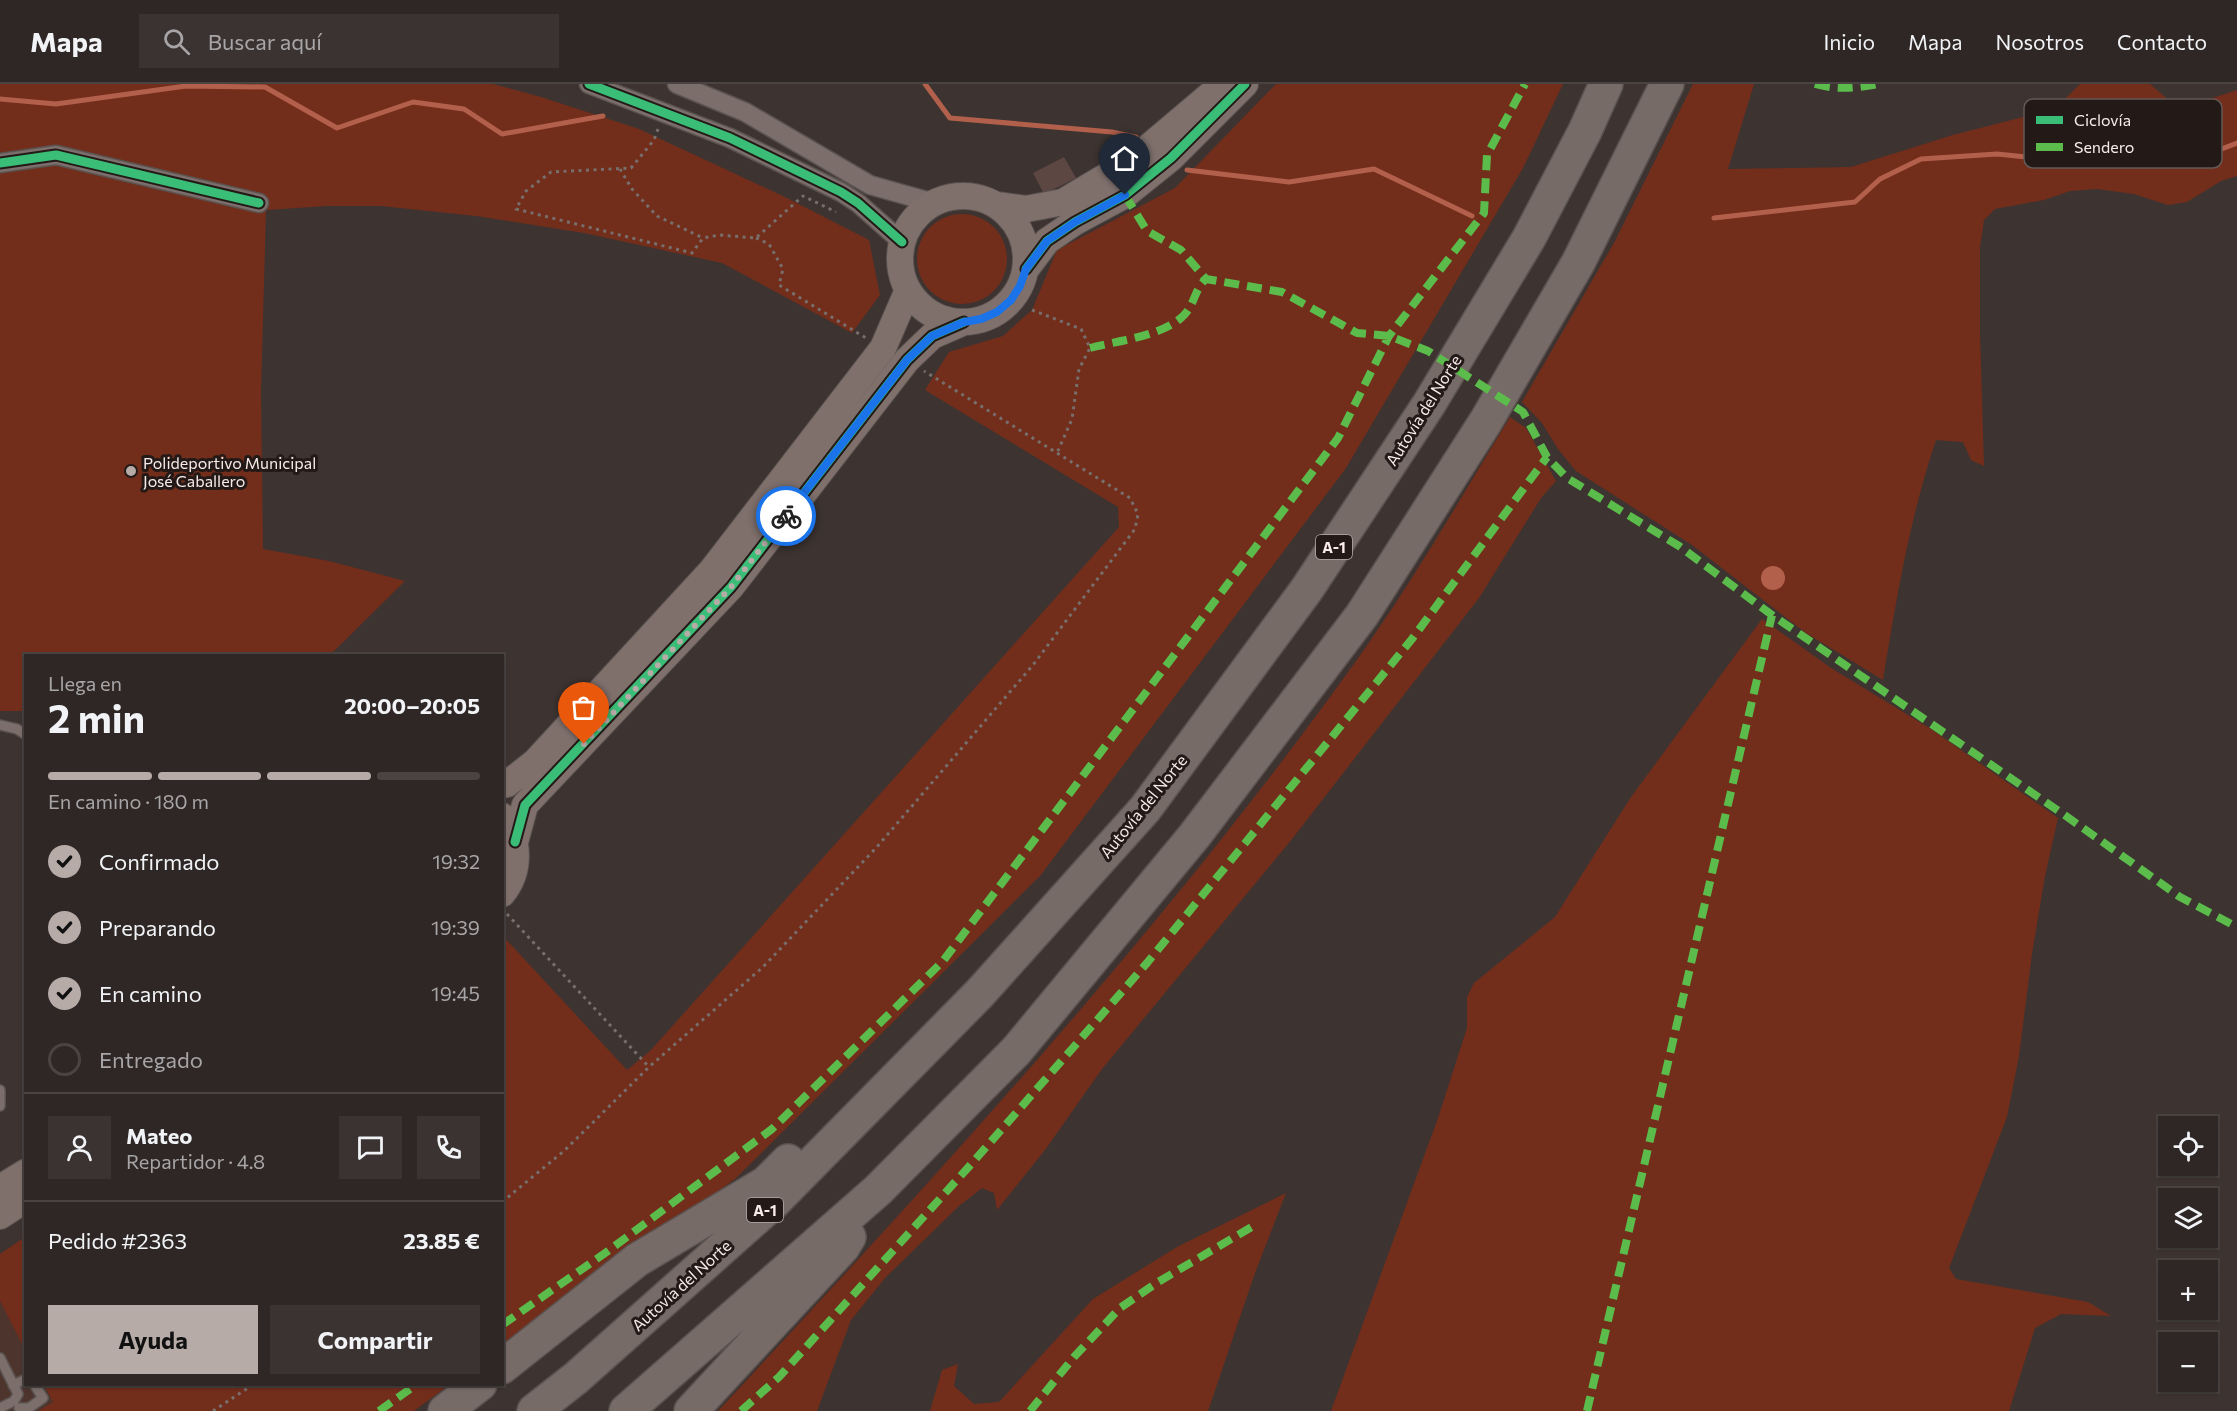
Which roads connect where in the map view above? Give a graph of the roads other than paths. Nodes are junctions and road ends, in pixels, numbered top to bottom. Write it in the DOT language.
graph roads {
  1 [pos="589,84"];
  2 [pos="677,84"];
  3 [pos="1224,84"];
  4 [pos="1245,84"];
  5 [pos="1606,84"];
  6 [pos="1667,84"];
  7 [pos="0,163"];
  8 [pos="259,203"];
  9 [pos="934,203"];
  10 [pos="996,205"];
  11 [pos="902,242"];
  12 [pos="1026,269"];
  13 [pos="908,290"];
  14 [pos="964,322"];
  15 [pos="0,725"];
  16 [pos="24,734"];
  17 [pos="504,785"];
  18 [pos="504,819"];
  19 [pos="515,842"];
  20 [pos="504,890"];
  21 [pos="980,993"];
  22 [pos="0,1090"];
  23 [pos="0,1106"];
  24 [pos="24,1173"];
  25 [pos="0,1188"];
  26 [pos="878,1190"];
  27 [pos="24,1200"];
  28 [pos="0,1216"];
  29 [pos="0,1358"];
  30 [pos="504,1365"];
  31 [pos="24,1380"];
  32 [pos="14,1385"];
  33 [pos="35,1386"];
  34 [pos="477,1386"];
  35 [pos="0,1408"];
  36 [pos="19,1408"];
  37 [pos="445,1411"];
  38 [pos="534,1411"];
  39 [pos="626,1411"];
  40 [pos="691,1411"];
  1 -- 11 [label="street"];
  2 -- 9 [label="street"];
  3 -- 10 [label="street"];
  4 -- 12 [label="street"];
  5 -- 21 [label="highway, Autovía del Norte / A-1"];
  6 -- 26 [label="highway"];
  7 -- 8 [label="street"];
  9 -- 10 [label="street"];
  9 -- 11 [label="street"];
  10 -- 12 [label="street"];
  11 -- 13 [label="street"];
  12 -- 14 [label="street"];
  13 -- 14 [label="street"];
  13 -- 17 [label="street"];
  14 -- 19 [label="street"];
  15 -- 16 [label="lane"];
  18 -- 19 [label="street"];
  19 -- 20 [label="street"];
  21 -- 30 [label="highway"];
  21 -- 38 [label="highway, Autovía del Norte / A-1"];
  22 -- 23 [label="lane"];
  24 -- 25 [label="street"];
  26 -- 39 [label="highway"];
  26 -- 40 [label="highway"];
  27 -- 28 [label="street"];
  29 -- 32 [label="lane"];
  31 -- 32 [label="lane"];
  32 -- 35 [label="lane"];
  33 -- 36 [label="lane"];
  34 -- 37 [label="highway"];
}
